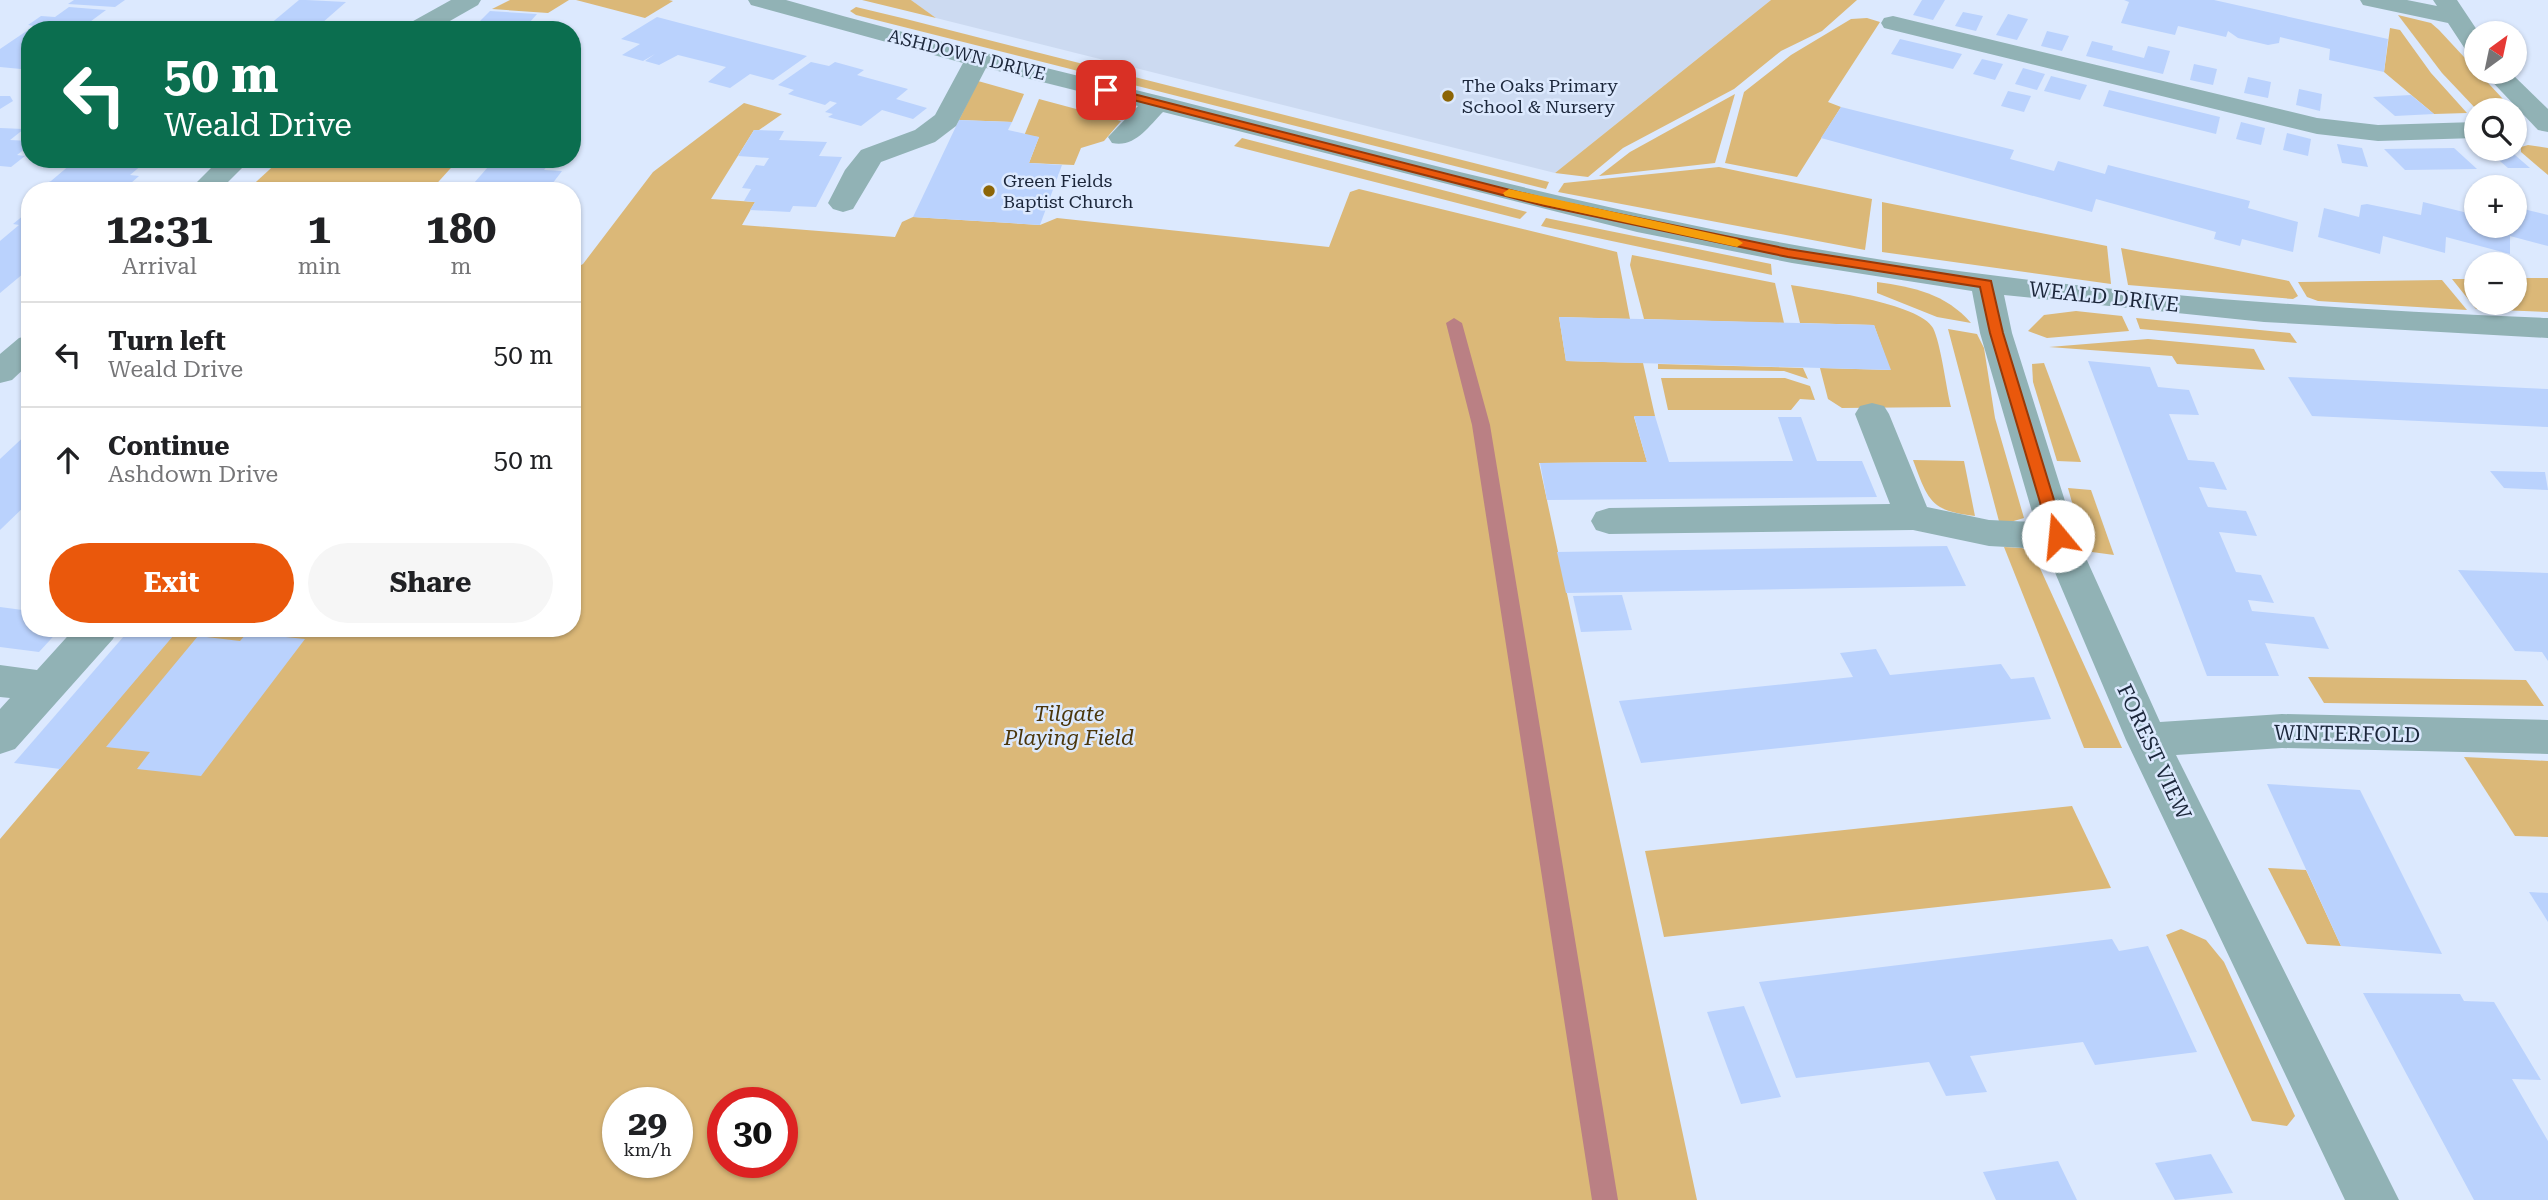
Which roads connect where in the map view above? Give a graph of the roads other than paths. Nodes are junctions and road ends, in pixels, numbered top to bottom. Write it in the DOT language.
graph roads {
  1 [pos="470,0"];
  2 [pos="2372,0"];
  3 [pos="777,2"];
  4 [pos="2451,9"];
  5 [pos="432,21"];
  6 [pos="1893,23"];
  7 [pos="2464,29"];
  8 [pos="978,58"];
  9 [pos="2508,84"];
  10 [pos="1157,103"];
  11 [pos="2548,126"];
  12 [pos="2527,128"];
  13 [pos="2464,130"];
  14 [pos="1122,137"];
  15 [pos="227,168"];
  16 [pos="212,182"];
  17 [pos="843,203"];
  18 [pos="1623,219"];
  19 [pos="1986,284"];
  20 [pos="2548,328"];
  21 [pos="21,353"];
  22 [pos="0,372"];
  23 [pos="1872,414"];
  24 [pos="1913,517"];
  25 [pos="1609,522"];
  26 [pos="2058,536"];
  27 [pos="91,637"];
  28 [pos="0,681"];
  29 [pos="46,687"];
  30 [pos="0,737"];
  31 [pos="2548,737"];
  32 [pos="2147,740"];
  33 [pos="2373,1200"];
  1 -- 5 [label="street"];
  2 -- 4 [label="street"];
  3 -- 8 [label="street, ASHDOWN DRIVE"];
  4 -- 7 [label="street"];
  6 -- 13 [label="street"];
  8 -- 10 [label="street, ASHDOWN DRIVE"];
  8 -- 17 [label="street"];
  9 -- 11 [label="street"];
  10 -- 14 [label="street"];
  10 -- 18 [label="street, ASHDOWN DRIVE"];
  11 -- 12 [label="street"];
  15 -- 16 [label="street"];
  18 -- 19 [label="street, WEALD DRIVE"];
  19 -- 20 [label="street, WEALD DRIVE"];
  19 -- 26 [label="street, FOREST VIEW"];
  21 -- 22 [label="street"];
  23 -- 24 [label="street"];
  24 -- 25 [label="street"];
  24 -- 26 [label="street"];
  26 -- 32 [label="street, FOREST VIEW"];
  27 -- 29 [label="street"];
  28 -- 29 [label="street"];
  29 -- 30 [label="street"];
  31 -- 32 [label="street, WINTERFOLD"];
  32 -- 33 [label="street, FOREST VIEW"];
}
